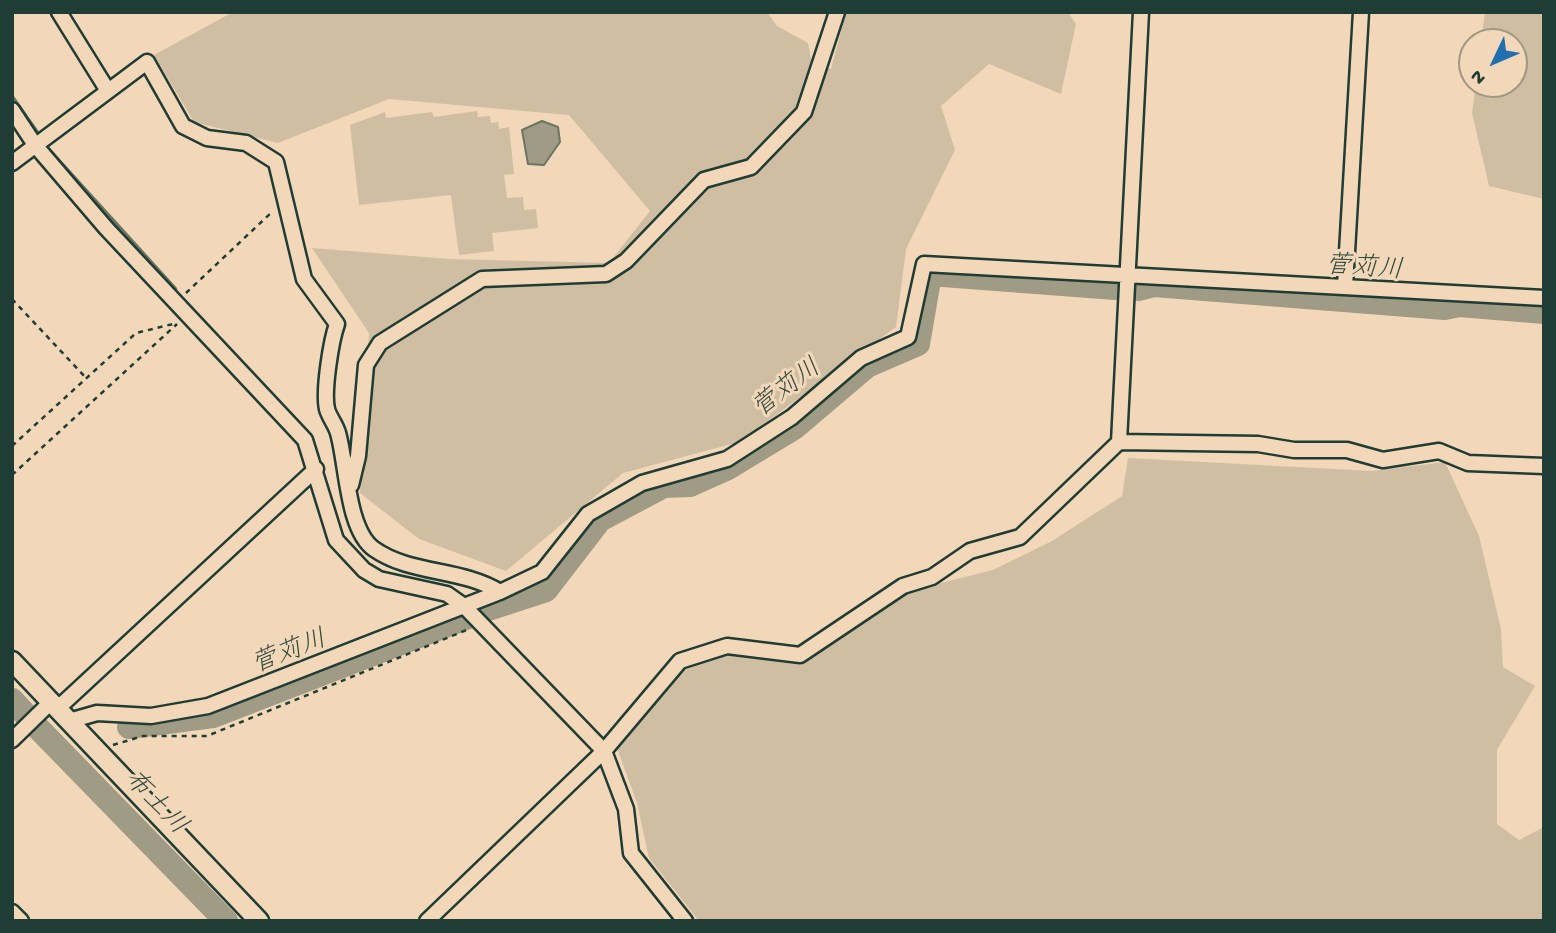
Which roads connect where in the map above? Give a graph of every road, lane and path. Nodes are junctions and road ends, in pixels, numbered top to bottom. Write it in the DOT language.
graph roads {
  1 [pos="59,12"];
  2 [pos="837,12"];
  3 [pos="1141,12"];
  4 [pos="1361,12"];
  5 [pos="108,91"];
  6 [pos="12,110"];
  7 [pos="35,145"];
  8 [pos="12,163"];
  9 [pos="284,201"];
  10 [pos="1126,276"];
  11 [pos="1345,286"];
  12 [pos="1544,298"];
  13 [pos="12,299"];
  14 [pos="176,302"];
  15 [pos="87,379"];
  16 [pos="1119,442"];
  17 [pos="12,446"];
  18 [pos="1544,466"];
  19 [pos="316,469"];
  20 [pos="12,474"];
  21 [pos="350,490"];
  22 [pos="499,592"];
  23 [pos="464,606"];
  24 [pos="481,624"];
  25 [pos="12,661"];
  26 [pos="59,711"];
  27 [pos="12,740"];
  28 [pos="97,750"];
  29 [pos="604,751"];
  30 [pos="12,912"];
  31 [pos="21,921"];
  32 [pos="259,921"];
  33 [pos="427,921"];
  34 [pos="685,921"];
  1 -- 5 [label="street"];
  2 -- 21 [label="street"];
  3 -- 10 [label="street"];
  4 -- 11 [label="street"];
  5 -- 7 [label="street"];
  5 -- 9 [label="street"];
  6 -- 7 [label="street"];
  7 -- 8 [label="street"];
  7 -- 14 [label="street"];
  9 -- 14 [label="path"];
  9 -- 21 [label="street"];
  10 -- 11 [label="street"];
  10 -- 16 [label="street"];
  10 -- 22 [label="street"];
  11 -- 12 [label="street"];
  13 -- 15 [label="path"];
  14 -- 19 [label="street"];
  15 -- 17 [label="path"];
  15 -- 20 [label="path"];
  16 -- 18 [label="street"];
  16 -- 29 [label="street"];
  19 -- 23 [label="street"];
  19 -- 26 [label="street"];
  21 -- 22 [label="street"];
  22 -- 23 [label="street"];
  23 -- 24 [label="street"];
  23 -- 26 [label="street"];
  24 -- 28 [label="path"];
  24 -- 29 [label="street"];
  25 -- 26 [label="main road"];
  26 -- 27 [label="street"];
  26 -- 28 [label="main road"];
  28 -- 32 [label="main road"];
  29 -- 33 [label="street"];
  29 -- 34 [label="street"];
  30 -- 31 [label="street"];
}
